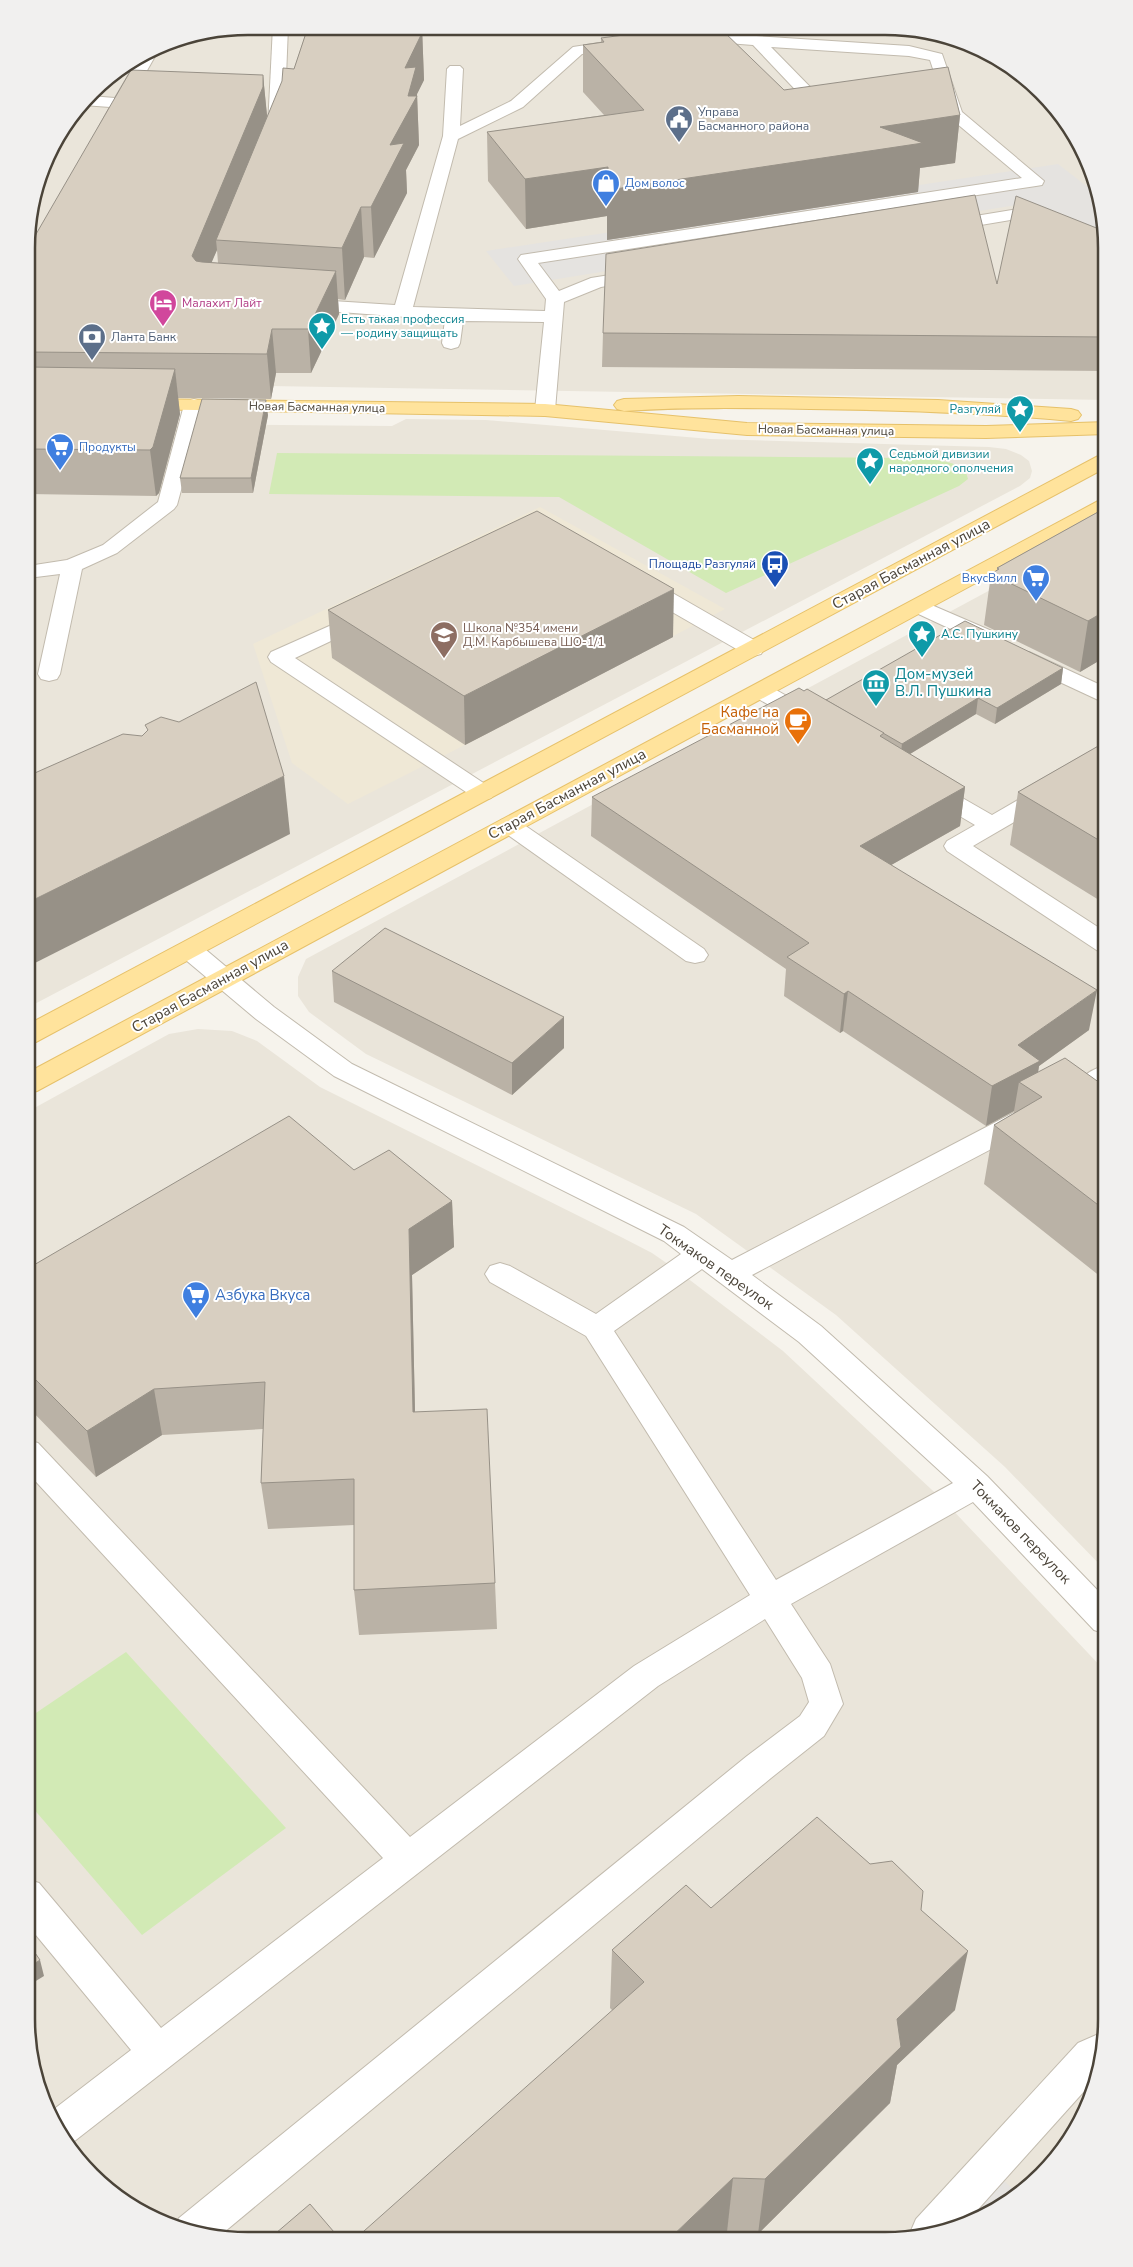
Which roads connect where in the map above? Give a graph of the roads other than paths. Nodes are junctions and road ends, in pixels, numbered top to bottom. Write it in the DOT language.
graph roads {
  1 [pos="280,35"];
  2 [pos="681,36"];
  3 [pos="634,42"];
  4 [pos="758,42"];
  5 [pos="144,62"];
  6 [pos="455,69"];
  7 [pos="812,98"];
  8 [pos="93,101"];
  9 [pos="120,103"];
  10 [pos="451,136"];
  11 [pos="96,146"];
  12 [pos="269,146"];
  13 [pos="928,229"];
  14 [pos="1098,240"];
  15 [pos="655,273"];
  16 [pos="286,303"];
  17 [pos="554,308"];
  18 [pos="402,312"];
  19 [pos="455,315"];
  20 [pos="451,343"];
  21 [pos="125,405"];
  22 [pos="194,405"];
  23 [pos="545,410"];
  24 [pos="1098,417"];
  25 [pos="1098,428"];
  26 [pos="1098,464"];
  27 [pos="1098,509"];
  28 [pos="72,566"];
  29 [pos="35,571"];
  30 [pos="628,578"];
  31 [pos="385,606"];
  32 [pos="920,606"];
  33 [pos="753,649"];
  34 [pos="49,674"];
  35 [pos="761,691"];
  36 [pos="1098,694"];
  37 [pos="824,727"];
  38 [pos="1098,763"];
  39 [pos="909,776"];
  40 [pos="483,793"];
  41 [pos="509,825"];
  42 [pos="992,825"];
  43 [pos="1098,940"];
  44 [pos="190,950"];
  45 [pos="695,955"];
  46 [pos="224,979"];
  47 [pos="35,1032"];
  48 [pos="35,1081"];
  49 [pos="1098,1086"];
  50 [pos="702,1254"];
  51 [pos="500,1274"];
  52 [pos="730,1274"];
  53 [pos="597,1328"];
  54 [pos="35,1461"];
  55 [pos="976,1485"];
  56 [pos="771,1599"];
  57 [pos="1098,1612"];
  58 [pos="408,1860"];
  59 [pos="35,1906"];
  60 [pos="158,2053"];
  61 [pos="1095,2054"];
  62 [pos="63,2126"];
  63 [pos="937,2226"];
  64 [pos="200,2227"];
  1 -- 12 [label="street"];
  2 -- 4 [label="street"];
  3 -- 10 [label="street"];
  4 -- 7 [label="street"];
  4 -- 17 [label="street"];
  5 -- 9 [label="street"];
  6 -- 10 [label="street"];
  8 -- 9 [label="street"];
  9 -- 11 [label="street"];
  10 -- 18 [label="street"];
  13 -- 14 [label="street"];
  15 -- 17 [label="street"];
  16 -- 18 [label="street"];
  17 -- 19 [label="street"];
  17 -- 23 [label="street"];
  18 -- 19 [label="street"];
  19 -- 20 [label="street"];
  21 -- 22 [label="main road, Новая Басманная улица"];
  22 -- 23 [label="main road, Новая Басманная улица"];
  22 -- 28 [label="street"];
  23 -- 24 [label="main road, Новая Басманная улица"];
  23 -- 25 [label="main road, Новая Басманная улица"];
  26 -- 33 [label="main road, Старая Басманная улица"];
  27 -- 32 [label="main road, Старая Басманная улица"];
  28 -- 29 [label="street"];
  28 -- 34 [label="street"];
  30 -- 33 [label="street"];
  31 -- 40 [label="street"];
  32 -- 35 [label="main road, Старая Басманная улица"];
  32 -- 36 [label="street"];
  33 -- 40 [label="main road, Старая Басманная улица"];
  35 -- 37 [label="street"];
  35 -- 41 [label="main road, Старая Басманная улица"];
  38 -- 42 [label="street"];
  39 -- 42 [label="street"];
  40 -- 44 [label="main road, Старая Басманная улица"];
  41 -- 45 [label="street"];
  41 -- 46 [label="main road, Старая Басманная улица"];
  42 -- 43 [label="street"];
  44 -- 46 [label="street, Токмаков переулок"];
  44 -- 47 [label="main road, Старая Басманная улица"];
  46 -- 48 [label="main road, Старая Басманная улица"];
  46 -- 50 [label="street, Токмаков переулок"];
  49 -- 52 [label="street"];
  50 -- 52 [label="street, Токмаков переулок"];
  50 -- 53 [label="street"];
  51 -- 53 [label="street"];
  52 -- 55 [label="street, Токмаков переулок"];
  53 -- 56 [label="street"];
  54 -- 58 [label="street"];
  55 -- 56 [label="street"];
  55 -- 57 [label="street, Токмаков переулок"];
  56 -- 58 [label="street"];
  56 -- 64 [label="street"];
  58 -- 60 [label="street"];
  59 -- 60 [label="street"];
  60 -- 62 [label="street"];
  61 -- 63 [label="street"];
}
